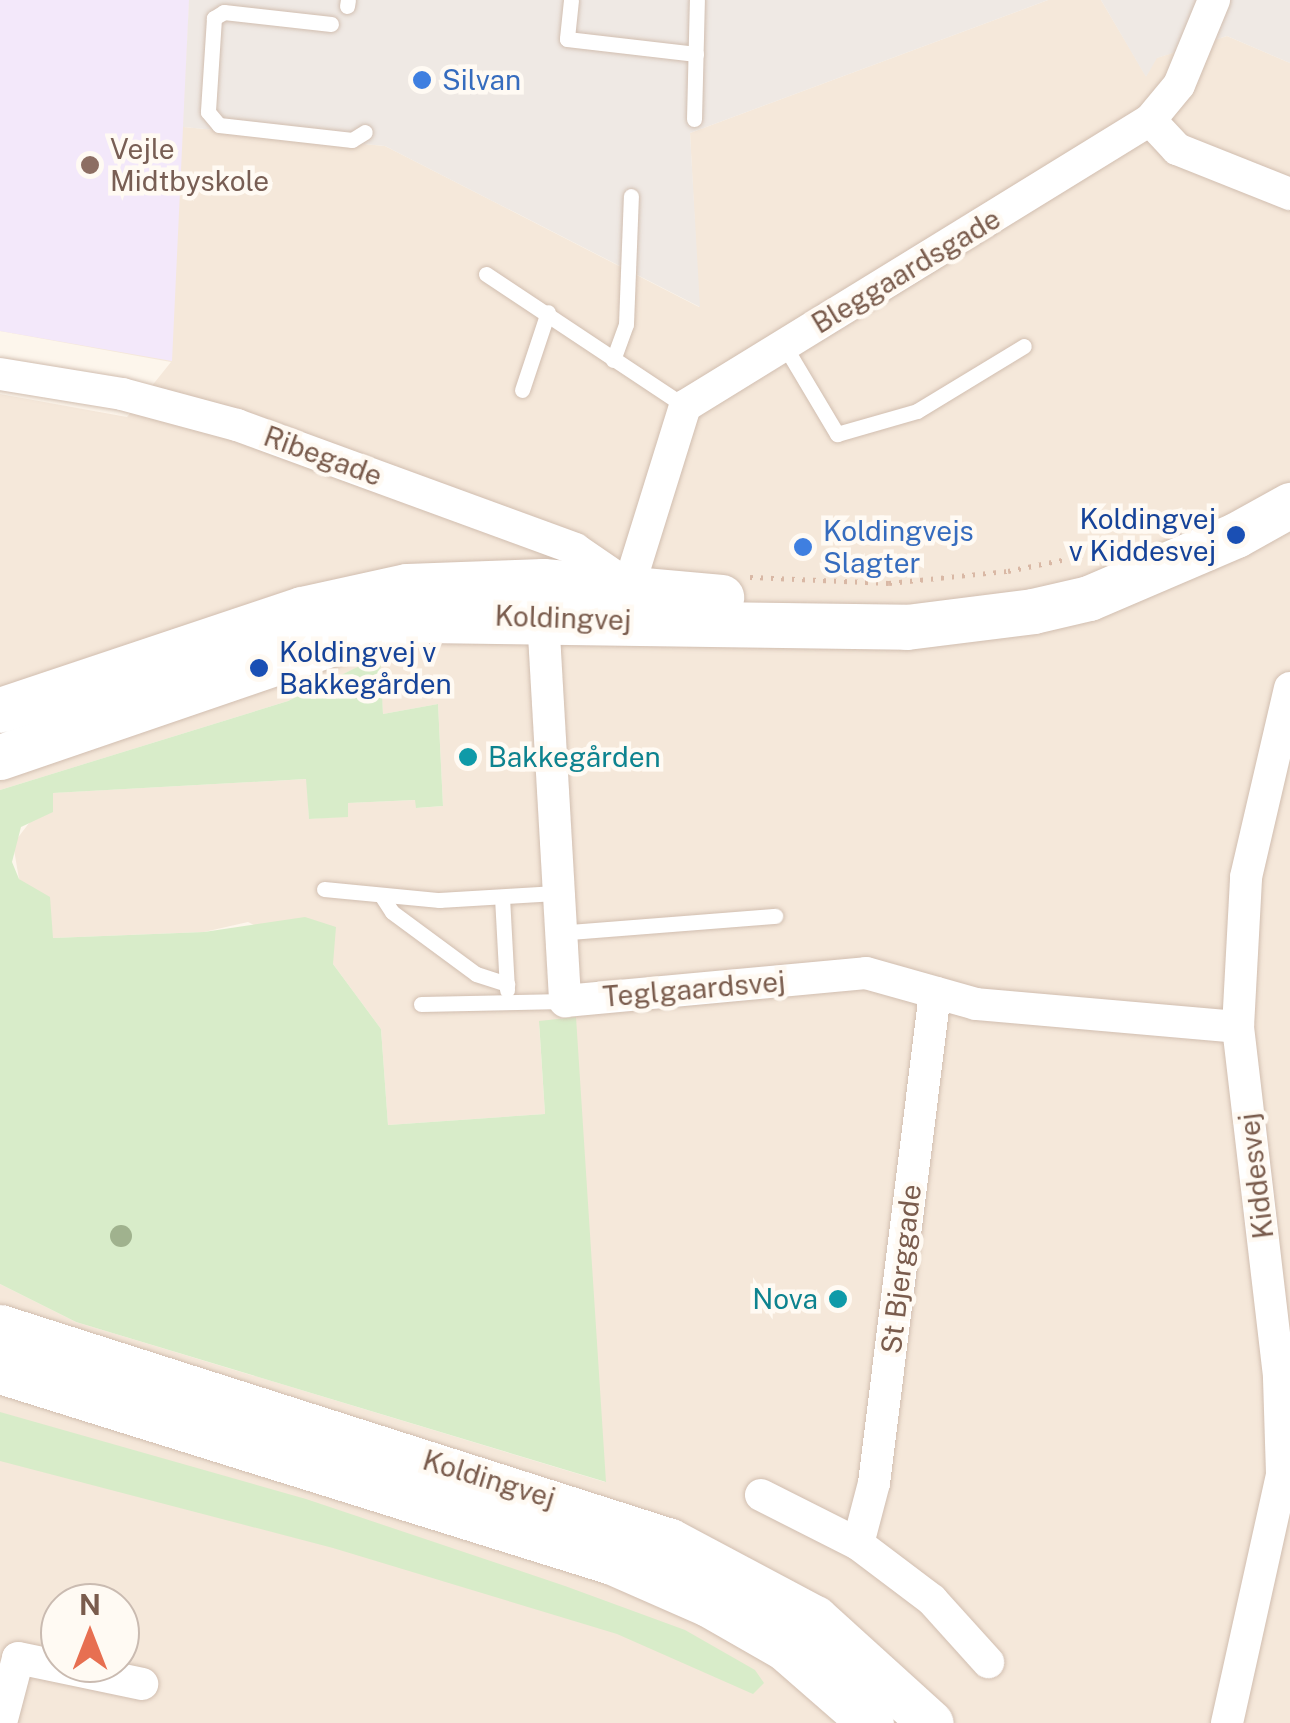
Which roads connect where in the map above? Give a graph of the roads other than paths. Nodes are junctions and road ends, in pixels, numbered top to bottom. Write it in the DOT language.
graph roads {
  1 [pos="571,0"];
  2 [pos="697,0"];
  3 [pos="1214,0"];
  4 [pos="332,24"];
  5 [pos="696,54"];
  6 [pos="694,119"];
  7 [pos="1150,120"];
  8 [pos="366,132"];
  9 [pos="1290,194"];
  10 [pos="631,196"];
  11 [pos="486,274"];
  12 [pos="548,312"];
  13 [pos="784,345"];
  14 [pos="1024,346"];
  15 [pos="613,360"];
  16 [pos="0,374"];
  17 [pos="522,390"];
  18 [pos="685,406"];
  19 [pos="1290,505"];
  20 [pos="1140,574"];
  21 [pos="629,586"];
  22 [pos="542,599"];
  23 [pos="1290,688"];
  24 [pos="0,710"];
  25 [pos="0,756"];
  26 [pos="1279,761"];
  27 [pos="324,889"];
  28 [pos="556,893"];
  29 [pos="381,894"];
  30 [pos="502,896"];
  31 [pos="775,916"];
  32 [pos="558,933"];
  33 [pos="507,992"];
  34 [pos="935,992"];
  35 [pos="565,1002"];
  36 [pos="421,1004"];
  37 [pos="1238,1027"];
  38 [pos="0,1328"];
  39 [pos="0,1371"];
  40 [pos="761,1495"];
  41 [pos="858,1544"];
  42 [pos="1275,1584"];
  43 [pos="988,1662"];
  44 [pos="142,1684"];
  45 [pos="1,1723"];
  46 [pos="871,1723"];
  47 [pos="930,1723"];
  48 [pos="1228,1723"];
  1 -- 5 [label="lane"];
  2 -- 5 [label="lane"];
  3 -- 7 [label="street"];
  4 -- 8 [label="lane"];
  5 -- 6 [label="lane"];
  7 -- 9 [label="street"];
  7 -- 13 [label="street, Bleggaardsgade"];
  10 -- 15 [label="lane"];
  11 -- 12 [label="lane"];
  12 -- 15 [label="lane"];
  12 -- 17 [label="lane"];
  13 -- 14 [label="lane"];
  13 -- 18 [label="street, Bleggaardsgade"];
  15 -- 18 [label="lane"];
  16 -- 21 [label="street, Ribegade"];
  18 -- 21 [label="street"];
  19 -- 20 [label="main road, Koldingvej"];
  20 -- 21 [label="main road, Koldingvej"];
  20 -- 22 [label="main road, Koldingvej"];
  21 -- 22 [label="main road, Koldingvej"];
  22 -- 24 [label="main road, Koldingvej"];
  22 -- 25 [label="main road, Koldingvej"];
  22 -- 28 [label="street, Teglgaardsvej"];
  23 -- 26 [label="street, Kiddesvej"];
  26 -- 37 [label="street, Kiddesvej"];
  27 -- 29 [label="lane"];
  28 -- 30 [label="lane"];
  28 -- 32 [label="street, Teglgaardsvej"];
  29 -- 30 [label="lane"];
  29 -- 33 [label="lane"];
  30 -- 33 [label="lane"];
  31 -- 32 [label="lane"];
  32 -- 35 [label="street, Teglgaardsvej"];
  33 -- 35 [label="lane"];
  33 -- 36 [label="lane"];
  34 -- 35 [label="street, Teglgaardsvej"];
  34 -- 37 [label="street, Teglgaardsvej"];
  34 -- 41 [label="street, St Bjerggade"];
  37 -- 42 [label="street, Kiddesvej"];
  38 -- 47 [label="main road, Koldingvej"];
  39 -- 46 [label="main road, Koldingvej"];
  40 -- 41 [label="street"];
  41 -- 43 [label="street"];
  42 -- 48 [label="street, Kiddesvej"];
  44 -- 45 [label="street"];
}
